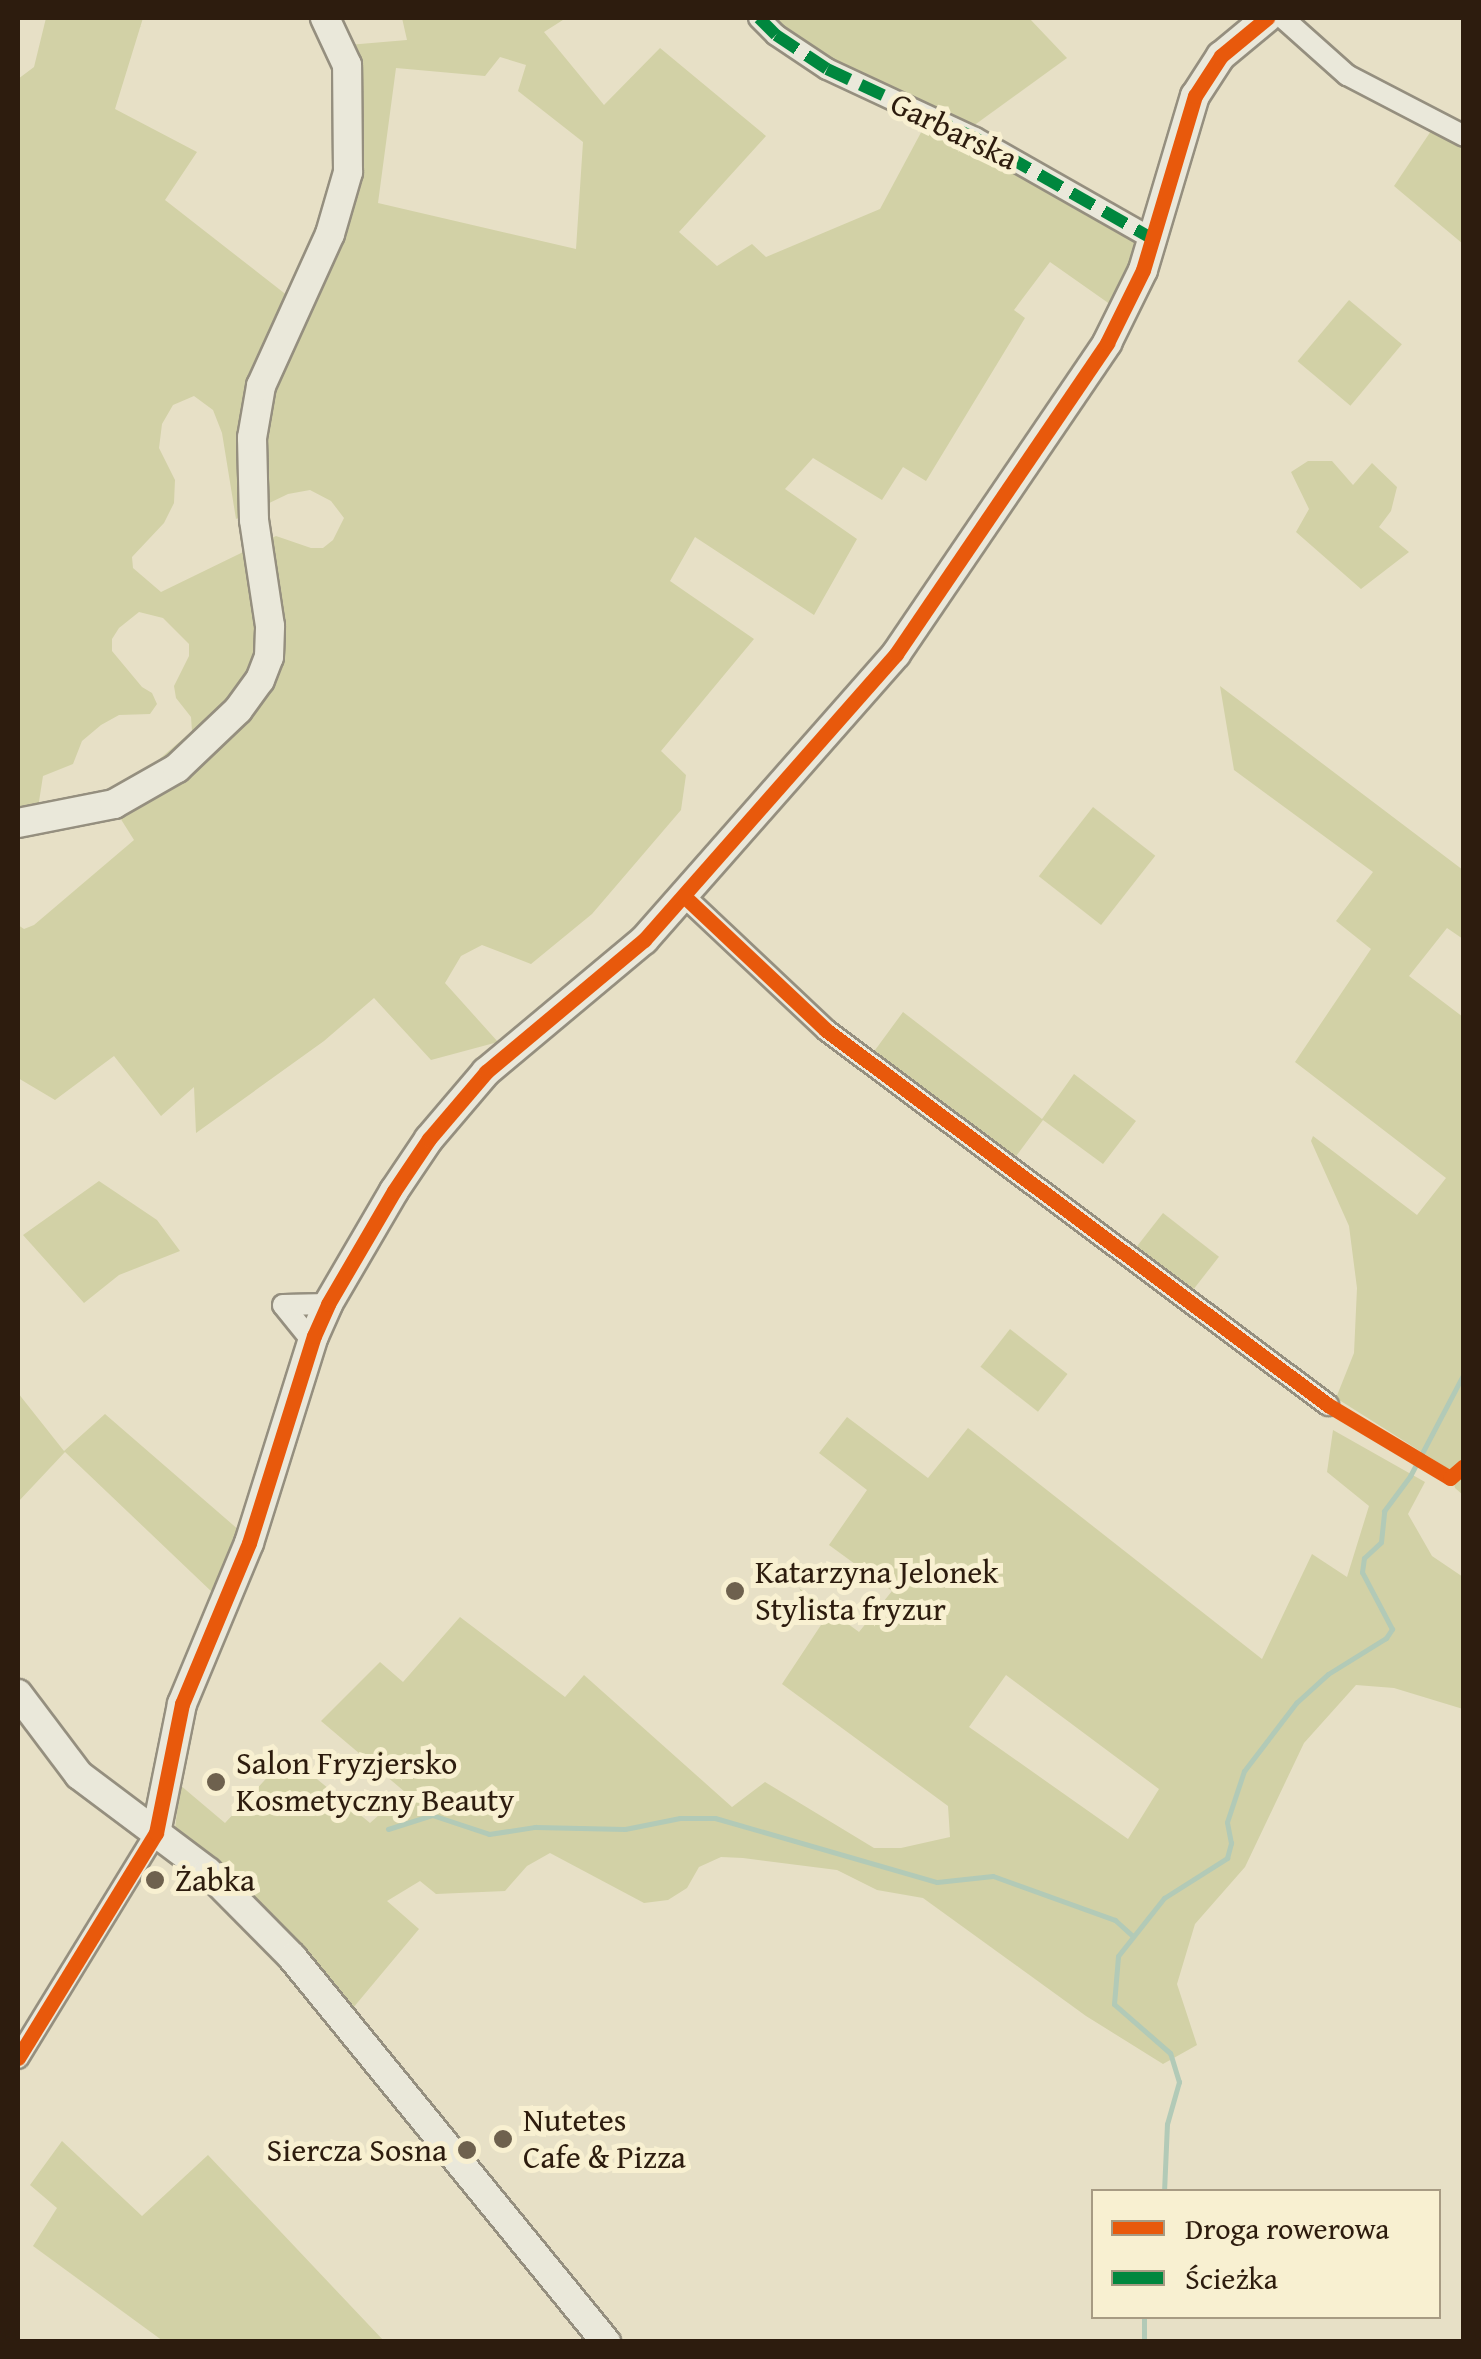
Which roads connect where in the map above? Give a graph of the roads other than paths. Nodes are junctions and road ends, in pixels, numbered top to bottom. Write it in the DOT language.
graph roads {
  1 [pos="325,18"];
  2 [pos="760,18"];
  3 [pos="1268,18"];
  4 [pos="1283,18"];
  5 [pos="1464,136"];
  6 [pos="1154,240"];
  7 [pos="18,823"];
  8 [pos="686,898"];
  9 [pos="328,1304"];
  10 [pos="312,1341"];
  11 [pos="1328,1405"];
  12 [pos="18,1694"];
  13 [pos="156,1833"];
  14 [pos="18,2058"];
  15 [pos="606,2342"];
  1 -- 7 [label="street"];
  2 -- 6 [label="street, Garbarska"];
  3 -- 6 [label="street"];
  4 -- 5 [label="street"];
  6 -- 8 [label="street"];
  8 -- 9 [label="street"];
  8 -- 11 [label="street"];
  9 -- 10 [label="street"];
  9 -- 10 [label="street"];
  10 -- 13 [label="street"];
  12 -- 13 [label="street"];
  13 -- 14 [label="street"];
  13 -- 15 [label="street"];
}
